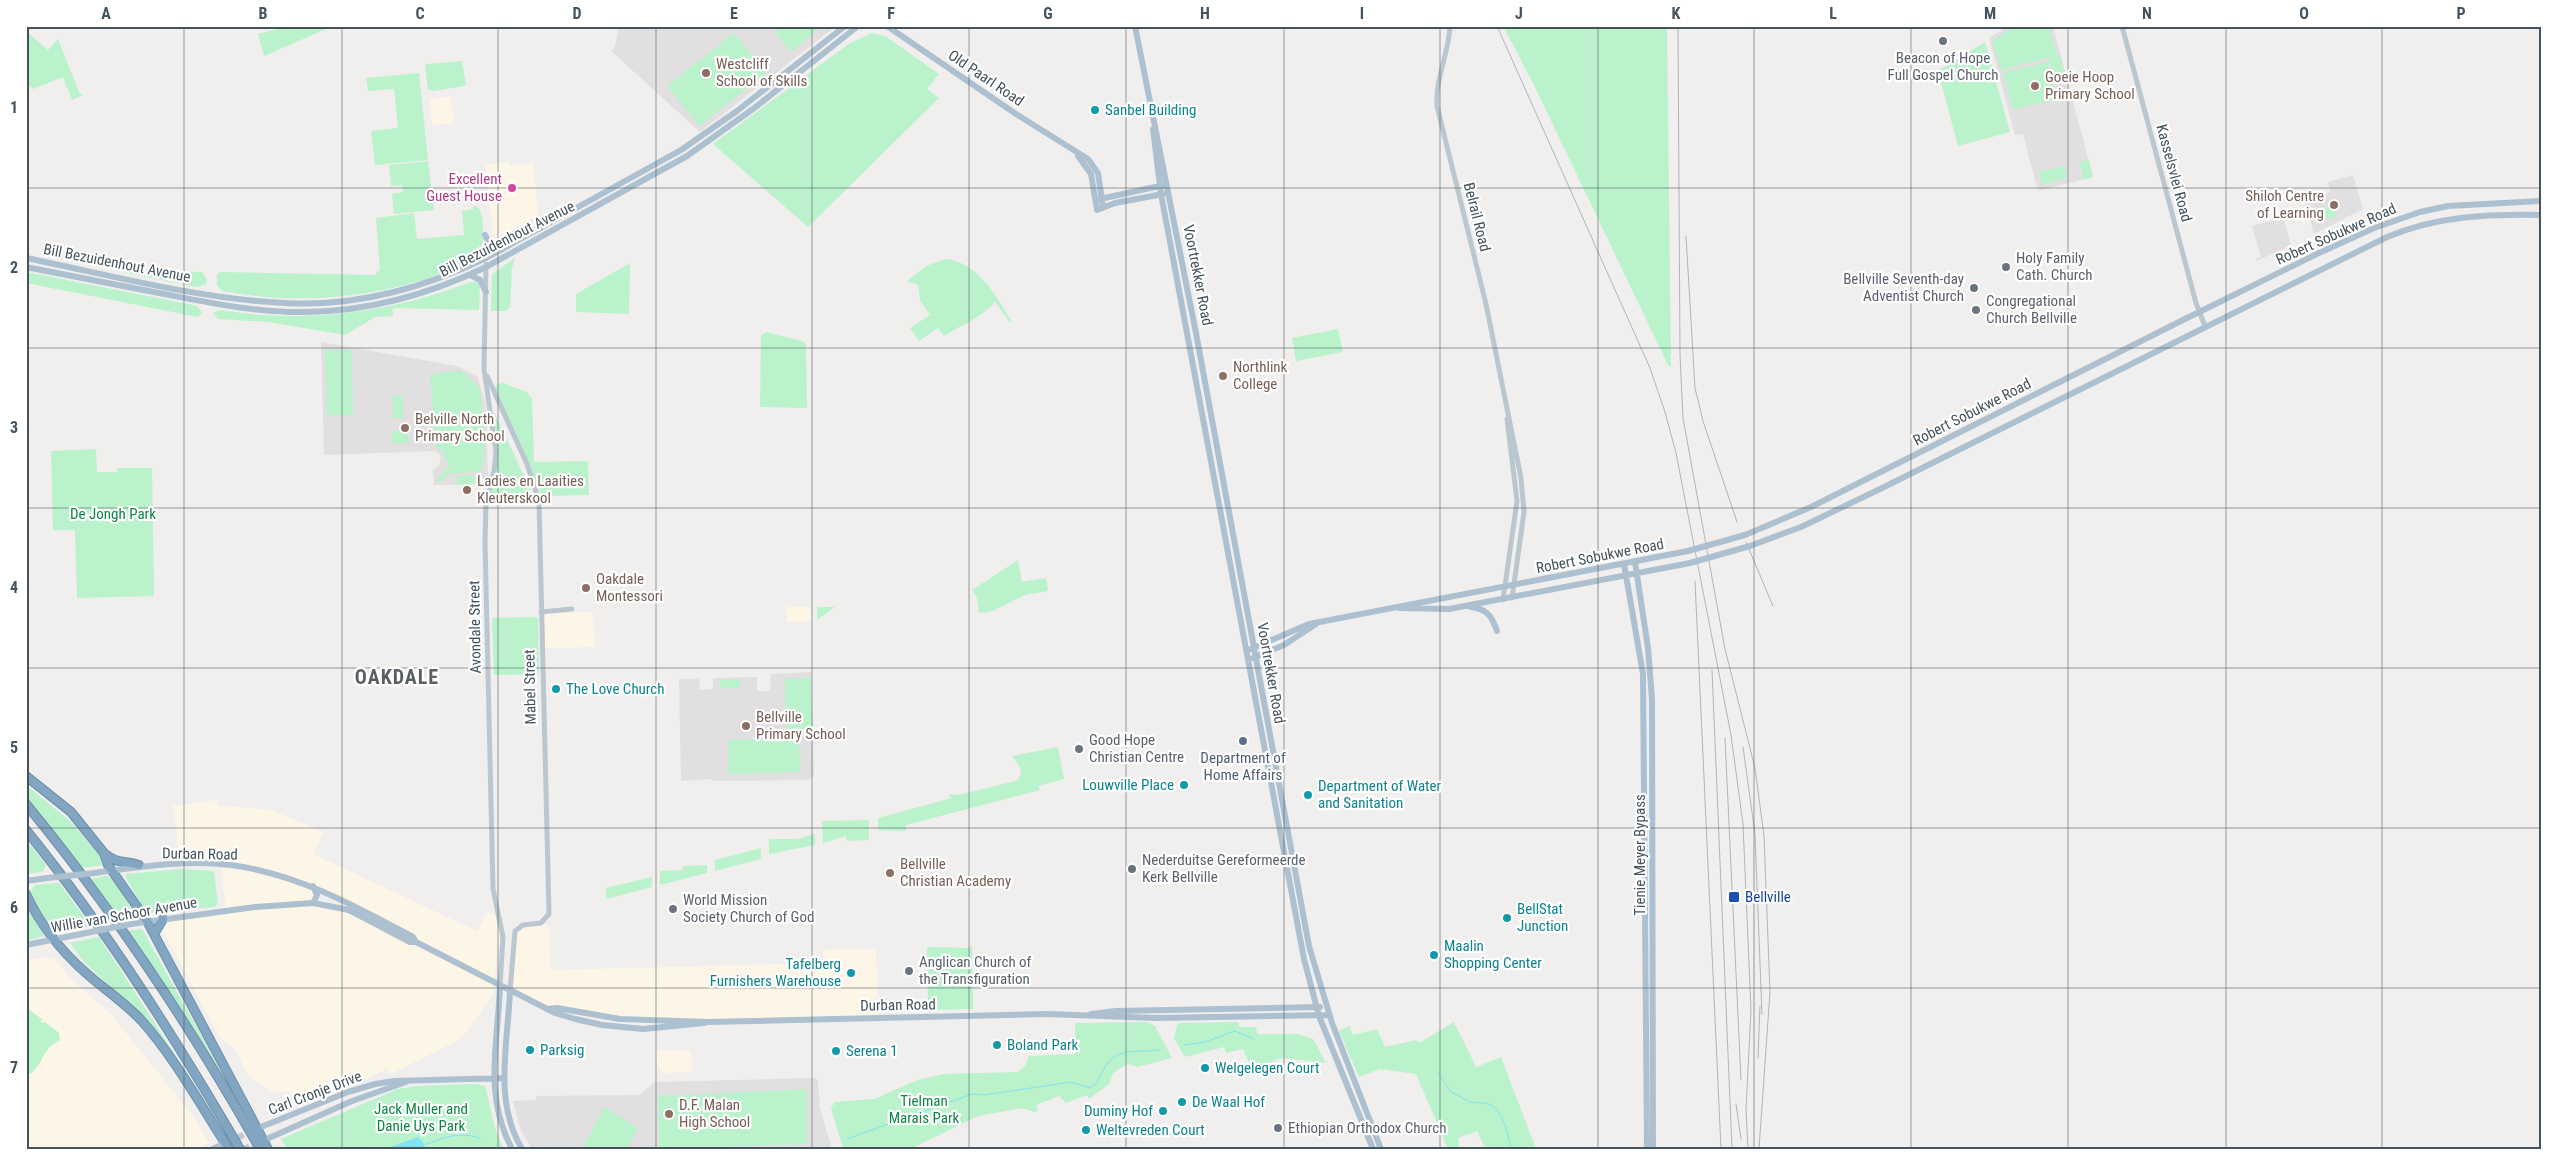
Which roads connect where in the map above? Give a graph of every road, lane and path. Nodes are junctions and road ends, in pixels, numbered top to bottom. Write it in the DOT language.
graph roads {
  1 [pos="845,26"];
  2 [pos="858,26"];
  3 [pos="887,26"];
  4 [pos="1135,26"];
  5 [pos="1450,26"];
  6 [pos="2122,26"];
  7 [pos="1152,119"];
  8 [pos="1071,150"];
  9 [pos="1092,163"];
  10 [pos="1167,184"];
  11 [pos="1094,186"];
  12 [pos="1160,186"];
  13 [pos="1169,193"];
  14 [pos="1161,194"];
  15 [pos="1099,200"];
  16 [pos="2541,201"];
  17 [pos="2541,215"];
  18 [pos="485,235"];
  19 [pos="502,250"];
  20 [pos="26,258"];
  21 [pos="486,258"];
  22 [pos="26,267"];
  23 [pos="486,267"];
  24 [pos="470,275"];
  25 [pos="486,292"];
  26 [pos="2200,312"];
  27 [pos="1193,318"];
  28 [pos="2205,326"];
  29 [pos="1189,344"];
  30 [pos="484,369"];
  31 [pos="1507,413"];
  32 [pos="1636,562"];
  33 [pos="1624,564"];
  34 [pos="1638,574"];
  35 [pos="1626,576"];
  36 [pos="1514,586"];
  37 [pos="1504,588"];
  38 [pos="1512,598"];
  39 [pos="1503,600"];
  40 [pos="1465,606"];
  41 [pos="1400,608"];
  42 [pos="572,609"];
  43 [pos="541,612"];
  44 [pos="1316,624"];
  45 [pos="1497,631"];
  46 [pos="1254,649"];
  47 [pos="1245,651"];
  48 [pos="1255,658"];
  49 [pos="1247,659"];
  50 [pos="26,776"];
  51 [pos="26,804"];
  52 [pos="26,830"];
  53 [pos="104,853"];
  54 [pos="139,865"];
  55 [pos="113,871"];
  56 [pos="26,881"];
  57 [pos="313,886"];
  58 [pos="26,894"];
  59 [pos="313,903"];
  60 [pos="226,911"];
  61 [pos="163,919"];
  62 [pos="147,921"];
  63 [pos="154,934"];
  64 [pos="54,940"];
  65 [pos="416,942"];
  66 [pos="26,945"];
  67 [pos="500,986"];
  68 [pos="510,991"];
  69 [pos="1326,1006"];
  70 [pos="1316,1007"];
  71 [pos="1090,1015"];
  72 [pos="1329,1015"];
  73 [pos="1319,1016"];
  74 [pos="493,1078"];
  75 [pos="504,1078"];
  76 [pos="409,1081"];
  77 [pos="261,1127"];
  78 [pos="1650,1137"];
  79 [pos="269,1138"];
  80 [pos="225,1147"];
  81 [pos="213,1149"];
  82 [pos="240,1149"];
  83 [pos="260,1149"];
  84 [pos="268,1149"];
  85 [pos="512,1149"];
  86 [pos="522,1149"];
  87 [pos="1373,1149"];
  88 [pos="1381,1149"];
  89 [pos="1646,1149"];
  90 [pos="1653,1149"];
  1 -- 19 [label="main road, Bill Bezuidenhout Avenue"];
  2 -- 23 [label="main road, Bill Bezuidenhout Avenue"];
  3 -- 8 [label="main road, Old Paarl Road"];
  4 -- 7 [label="main road"];
  5 -- 31 [label="street, Belrail Road"];
  6 -- 26 [label="street, Kasselsvlei Road"];
  7 -- 10 [label="main road, Voortrekker Road"];
  7 -- 12 [label="main road, Voortrekker Road"];
  8 -- 9 [label="main road, Old Paarl Road"];
  8 -- 11 [label="main road, Old Paarl Road"];
  9 -- 11 [label="main road"];
  9 -- 15 [label="main road"];
  10 -- 12 [label="main road"];
  10 -- 13 [label="main road, Voortrekker Road"];
  11 -- 15 [label="main road, Old Paarl Road"];
  12 -- 14 [label="main road, Voortrekker Road"];
  12 -- 15 [label="main road"];
  13 -- 14 [label="main road"];
  13 -- 27 [label="main road, Voortrekker Road"];
  14 -- 15 [label="main road"];
  14 -- 29 [label="main road, Voortrekker Road"];
  16 -- 26 [label="main road, Robert Sobukwe Road"];
  17 -- 28 [label="main road, Robert Sobukwe Road"];
  18 -- 19 [label="main road"];
  19 -- 21 [label="main road, Bill Bezuidenhout Avenue"];
  20 -- 21 [label="main road, Bill Bezuidenhout Avenue"];
  21 -- 23 [label="street, Avondale Street"];
  22 -- 24 [label="main road, Bill Bezuidenhout Avenue"];
  23 -- 24 [label="main road, Bill Bezuidenhout Avenue"];
  23 -- 25 [label="street, Avondale Street"];
  24 -- 25 [label="main road"];
  25 -- 30 [label="street, Avondale Street"];
  26 -- 28 [label="street, Kasselsvlei Road"];
  26 -- 32 [label="main road, Robert Sobukwe Road, bridge"];
  27 -- 29 [label="main road"];
  27 -- 46 [label="main road, Voortrekker Road"];
  28 -- 34 [label="main road, Robert Sobukwe Road, bridge"];
  29 -- 47 [label="main road, Voortrekker Road"];
  30 -- 43 [label="street, Mabel Street"];
  30 -- 67 [label="street, Avondale Street"];
  31 -- 36 [label="street, Belrail Road"];
  31 -- 37 [label="street, Belrail Road"];
  32 -- 33 [label="main road, Robert Sobukwe Road"];
  32 -- 34 [label="main road, Tienie Meyer Bypass"];
  33 -- 35 [label="main road, Tienie Meyer Bypass"];
  33 -- 36 [label="main road, Robert Sobukwe Road"];
  34 -- 35 [label="main road, Robert Sobukwe Road"];
  34 -- 78 [label="main road, Tienie Meyer Bypass"];
  35 -- 38 [label="main road, Robert Sobukwe Road"];
  35 -- 78 [label="main road, Tienie Meyer Bypass"];
  36 -- 37 [label="main road, Robert Sobukwe Road"];
  36 -- 38 [label="street, Belrail Road"];
  37 -- 39 [label="street, Belrail Road"];
  37 -- 41 [label="main road, Robert Sobukwe Road"];
  38 -- 39 [label="main road, Robert Sobukwe Road"];
  39 -- 40 [label="main road, Robert Sobukwe Road"];
  40 -- 41 [label="main road, Robert Sobukwe Road"];
  40 -- 45 [label="main road"];
  41 -- 44 [label="main road, Robert Sobukwe Road"];
  42 -- 43 [label="street"];
  43 -- 68 [label="street, Mabel Street"];
  44 -- 46 [label="main road, Robert Sobukwe Road"];
  44 -- 48 [label="main road, Robert Sobukwe Road"];
  46 -- 47 [label="main road, Robert Sobukwe Road"];
  46 -- 48 [label="main road, Voortrekker Road"];
  47 -- 49 [label="main road, Voortrekker Road"];
  48 -- 49 [label="main road, Robert Sobukwe Road"];
  48 -- 69 [label="main road, Voortrekker Road"];
  49 -- 70 [label="main road, Voortrekker Road"];
  50 -- 53 [label="highway"];
  51 -- 83 [label="highway"];
  52 -- 82 [label="highway"];
  53 -- 54 [label="highway"];
  53 -- 55 [label="highway"];
  54 -- 55 [label="main road, Durban Road"];
  54 -- 57 [label="main road, Durban Road"];
  55 -- 56 [label="main road, Durban Road, bridge"];
  55 -- 62 [label="highway"];
  57 -- 59 [label="main road"];
  57 -- 65 [label="main road, Durban Road"];
  58 -- 64 [label="highway"];
  59 -- 60 [label="main road, Durban Road"];
  59 -- 65 [label="main road, Durban Road"];
  60 -- 61 [label="main road, Willie van Schoor Avenue"];
  61 -- 62 [label="main road, Willie van Schoor Avenue"];
  61 -- 63 [label="highway"];
  62 -- 63 [label="highway"];
  62 -- 64 [label="main road, Willie van Schoor Avenue, bridge"];
  63 -- 84 [label="highway"];
  64 -- 66 [label="main road, Willie van Schoor Avenue"];
  64 -- 80 [label="highway"];
  65 -- 67 [label="main road, Durban Road"];
  67 -- 68 [label="main road, Durban Road"];
  67 -- 74 [label="main road"];
  68 -- 71 [label="main road, Durban Road"];
  68 -- 75 [label="main road"];
  69 -- 70 [label="main road, Durban Road"];
  69 -- 72 [label="main road, Voortrekker Road"];
  70 -- 71 [label="main road, Durban Road"];
  70 -- 73 [label="main road, Voortrekker Road"];
  71 -- 73 [label="main road, Durban Road"];
  72 -- 73 [label="main road, Durban Road"];
  72 -- 88 [label="main road, Voortrekker Road"];
  73 -- 87 [label="main road, Voortrekker Road"];
  74 -- 75 [label="main road, Carl Cronje Drive"];
  74 -- 76 [label="main road, Carl Cronje Drive"];
  74 -- 85 [label="main road"];
  75 -- 86 [label="main road"];
  76 -- 77 [label="main road, Carl Cronje Drive"];
  76 -- 79 [label="main road, Carl Cronje Drive"];
  78 -- 89 [label="main road, Tienie Meyer Bypass"];
  78 -- 90 [label="main road, Tienie Meyer Bypass"];
  80 -- 81 [label="main road"];
}
